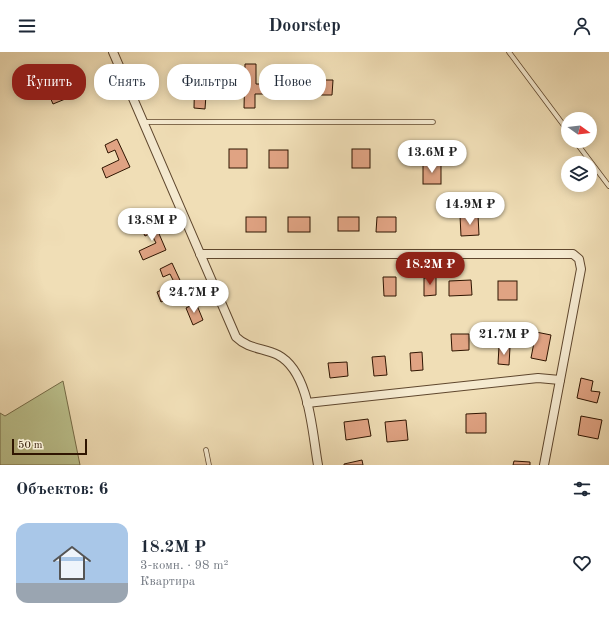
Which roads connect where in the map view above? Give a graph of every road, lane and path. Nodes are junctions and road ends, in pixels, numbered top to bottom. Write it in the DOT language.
graph roads {
  1 [pos="113,52"];
  2 [pos="509,52"];
  3 [pos="143,122"];
  4 [pos="433,122"];
  5 [pos="561,122"];
  6 [pos="580,148"];
  7 [pos="609,186"];
  8 [pos="200,254"];
  9 [pos="560,380"];
  10 [pos="307,403"];
  11 [pos="206,450"];
  12 [pos="209,465"];
  13 [pos="318,465"];
  14 [pos="544,465"];
  1 -- 3 [label="street"];
  2 -- 5 [label="lane"];
  3 -- 4 [label="lane"];
  3 -- 8 [label="street"];
  6 -- 7 [label="lane"];
  8 -- 9 [label="street"];
  8 -- 10 [label="street"];
  9 -- 10 [label="street"];
  9 -- 14 [label="street"];
  10 -- 13 [label="street"];
  11 -- 12 [label="lane"];
}
